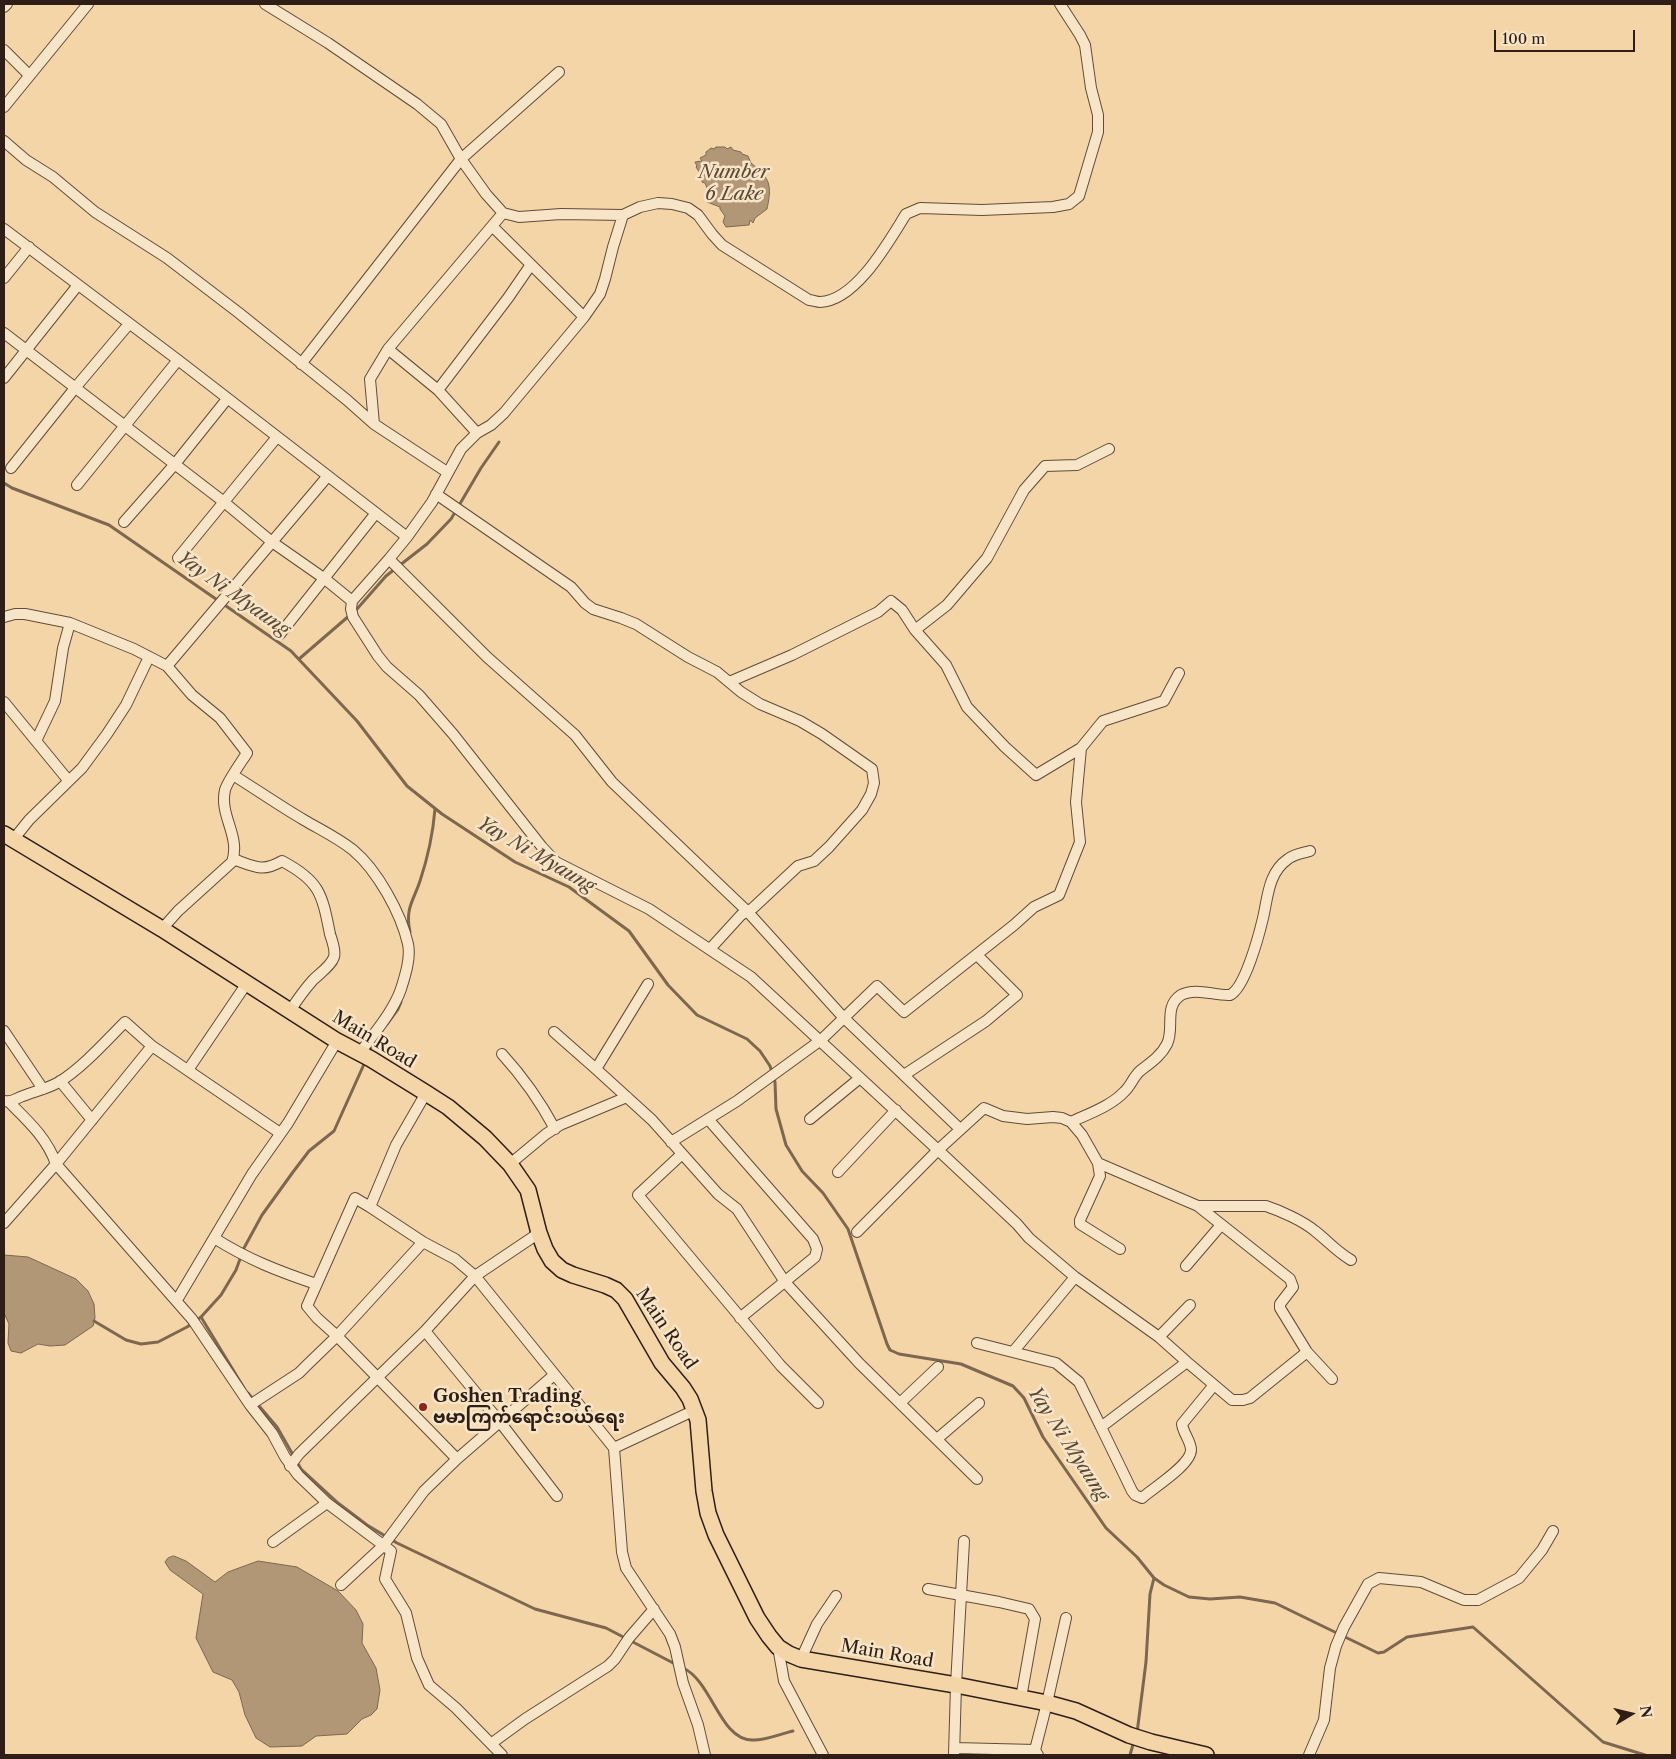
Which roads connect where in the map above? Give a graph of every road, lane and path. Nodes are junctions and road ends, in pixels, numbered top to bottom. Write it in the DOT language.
graph roads {
  1 [pos="7,4"];
  2 [pos="88,4"];
  3 [pos="265,4"];
  4 [pos="1060,4"];
  5 [pos="4,7"];
  6 [pos="4,50"];
  7 [pos="559,72"];
  8 [pos="29,74"];
  9 [pos="4,107"];
  10 [pos="4,141"];
  11 [pos="462,159"];
  12 [pos="503,213"];
  13 [pos="623,215"];
  14 [pos="492,226"];
  15 [pos="4,229"];
  16 [pos="28,248"];
  17 [pos="530,266"];
  18 [pos="4,278"];
  19 [pos="78,285"];
  20 [pos="584,317"];
  21 [pos="129,324"];
  22 [pos="4,333"];
  23 [pos="388,349"];
  24 [pos="25,350"];
  25 [pos="178,360"];
  26 [pos="302,364"];
  27 [pos="4,378"];
  28 [pos="75,388"];
  29 [pos="438,390"];
  30 [pos="227,399"];
  31 [pos="374,424"];
  32 [pos="125,426"];
  33 [pos="477,433"];
  34 [pos="277,437"];
  35 [pos="1110,449"];
  36 [pos="175,464"];
  37 [pos="11,468"];
  38 [pos="447,472"];
  39 [pos="327,477"];
  40 [pos="76,485"];
  41 [pos="436,494"];
  42 [pos="224,502"];
  43 [pos="376,513"];
  44 [pos="124,522"];
  45 [pos="407,537"];
  46 [pos="272,542"];
  47 [pos="178,558"];
  48 [pos="389,559"];
  49 [pos="325,579"];
  50 [pos="352,601"];
  51 [pos="4,617"];
  52 [pos="70,623"];
  53 [pos="915,630"];
  54 [pos="280,634"];
  55 [pos="149,657"];
  56 [pos="167,666"];
  57 [pos="1179,673"];
  58 [pos="729,682"];
  59 [pos="4,702"];
  60 [pos="36,741"];
  61 [pos="1081,748"];
  62 [pos="234,775"];
  63 [pos="68,780"];
  64 [pos="9,837"];
  65 [pos="1310,851"];
  66 [pos="233,859"];
  67 [pos="747,911"];
  68 [pos="162,928"];
  69 [pos="710,949"];
  70 [pos="977,955"];
  71 [pos="247,983"];
  72 [pos="648,984"];
  73 [pos="290,1011"];
  74 [pos="843,1017"];
  75 [pos="4,1031"];
  76 [pos="554,1032"];
  77 [pos="820,1040"];
  78 [pos="337,1041"];
  79 [pos="152,1046"];
  80 [pos="360,1053"];
  81 [pos="502,1054"];
  82 [pos="596,1069"];
  83 [pos="188,1070"];
  84 [pos="904,1075"];
  85 [pos="860,1078"];
  86 [pos="60,1081"];
  87 [pos="43,1089"];
  88 [pos="426,1093"];
  89 [pos="627,1097"];
  90 [pos="6,1102"];
  91 [pos="896,1110"];
  92 [pos="708,1118"];
  93 [pos="810,1119"];
  94 [pos="92,1120"];
  95 [pos="1071,1122"];
  96 [pos="555,1128"];
  97 [pos="960,1129"];
  98 [pos="280,1133"];
  99 [pos="671,1142"];
  100 [pos="938,1150"];
  101 [pos="682,1154"];
  102 [pos="1098,1163"];
  103 [pos="56,1164"];
  104 [pos="510,1164"];
  105 [pos="838,1172"];
  106 [pos="1198,1206"];
  107 [pos="370,1207"];
  108 [pos="4,1224"];
  109 [pos="1221,1225"];
  110 [pos="857,1232"];
  111 [pos="539,1233"];
  112 [pos="214,1238"];
  113 [pos="423,1242"];
  114 [pos="1120,1249"];
  115 [pos="1352,1260"];
  116 [pos="1186,1266"];
  117 [pos="475,1276"];
  118 [pos="1075,1277"];
  119 [pos="785,1282"];
  120 [pos="316,1284"];
  121 [pos="177,1300"];
  122 [pos="1190,1305"];
  123 [pos="740,1318"];
  124 [pos="425,1331"];
  125 [pos="337,1336"];
  126 [pos="1159,1337"];
  127 [pos="977,1343"];
  128 [pos="1013,1352"];
  129 [pos="1308,1352"];
  130 [pos="1187,1362"];
  131 [pos="938,1367"];
  132 [pos="554,1375"];
  133 [pos="377,1378"];
  134 [pos="1332,1379"];
  135 [pos="1214,1385"];
  136 [pos="255,1402"];
  137 [pos="978,1402"];
  138 [pos="818,1403"];
  139 [pos="900,1403"];
  140 [pos="695,1410"];
  141 [pos="500,1422"];
  142 [pos="1101,1427"];
  143 [pos="937,1440"];
  144 [pos="614,1448"];
  145 [pos="294,1460"];
  146 [pos="457,1460"];
  147 [pos="977,1479"];
  148 [pos="557,1496"];
  149 [pos="327,1503"];
  150 [pos="1554,1531"];
  151 [pos="964,1540"];
  152 [pos="386,1541"];
  153 [pos="273,1542"];
  154 [pos="341,1585"];
  155 [pos="928,1589"];
  156 [pos="960,1594"];
  157 [pos="836,1596"];
  158 [pos="654,1609"];
  159 [pos="1066,1618"];
  160 [pos="778,1647"];
  161 [pos="801,1659"];
  162 [pos="956,1685"];
  163 [pos="1021,1698"];
  164 [pos="1047,1703"];
  165 [pos="492,1743"];
  166 [pos="954,1752"];
  167 [pos="1036,1753"];
  168 [pos="1200,1754"];
  169 [pos="502,1755"];
  170 [pos="705,1755"];
  171 [pos="823,1755"];
  172 [pos="1309,1755"];
  1 -- 5 [label="street"];
  2 -- 8 [label="street"];
  3 -- 11 [label="street"];
  4 -- 13 [label="street"];
  6 -- 8 [label="street"];
  7 -- 11 [label="street"];
  8 -- 9 [label="street"];
  10 -- 26 [label="street"];
  11 -- 12 [label="street"];
  11 -- 26 [label="street"];
  12 -- 13 [label="street"];
  12 -- 14 [label="street"];
  13 -- 20 [label="street"];
  14 -- 17 [label="street"];
  14 -- 23 [label="street"];
  15 -- 16 [label="street"];
  16 -- 18 [label="street"];
  16 -- 19 [label="street"];
  17 -- 20 [label="street"];
  17 -- 29 [label="street"];
  19 -- 21 [label="street"];
  19 -- 24 [label="street"];
  20 -- 33 [label="street"];
  21 -- 25 [label="street"];
  21 -- 28 [label="street"];
  22 -- 24 [label="street"];
  23 -- 29 [label="street"];
  23 -- 31 [label="street"];
  24 -- 27 [label="street"];
  24 -- 28 [label="street"];
  25 -- 30 [label="street"];
  25 -- 32 [label="street"];
  26 -- 31 [label="street"];
  28 -- 32 [label="street"];
  28 -- 37 [label="street"];
  29 -- 33 [label="street"];
  30 -- 34 [label="street"];
  30 -- 36 [label="street"];
  31 -- 38 [label="street"];
  32 -- 36 [label="street"];
  32 -- 40 [label="street"];
  33 -- 38 [label="street"];
  34 -- 39 [label="street"];
  34 -- 42 [label="street"];
  35 -- 53 [label="street"];
  36 -- 42 [label="street"];
  36 -- 44 [label="street"];
  38 -- 41 [label="street"];
  39 -- 43 [label="street"];
  39 -- 46 [label="street"];
  41 -- 45 [label="street"];
  41 -- 58 [label="street"];
  42 -- 46 [label="street"];
  42 -- 47 [label="street"];
  43 -- 45 [label="street"];
  43 -- 49 [label="street"];
  45 -- 48 [label="street"];
  46 -- 49 [label="street"];
  46 -- 56 [label="street"];
  48 -- 50 [label="street"];
  48 -- 67 [label="street"];
  49 -- 50 [label="street"];
  49 -- 54 [label="street"];
  50 -- 69 [label="street"];
  51 -- 52 [label="street"];
  52 -- 55 [label="street"];
  52 -- 60 [label="street"];
  53 -- 58 [label="street"];
  53 -- 61 [label="street"];
  55 -- 56 [label="street"];
  55 -- 63 [label="street"];
  56 -- 62 [label="street"];
  57 -- 61 [label="street"];
  58 -- 67 [label="street"];
  59 -- 60 [label="street"];
  60 -- 63 [label="street"];
  61 -- 70 [label="street"];
  62 -- 66 [label="street"];
  62 -- 80 [label="street"];
  63 -- 64 [label="street"];
  64 -- 68 [label="main road, Main Road"];
  65 -- 95 [label="street"];
  66 -- 68 [label="street"];
  66 -- 73 [label="street"];
  67 -- 69 [label="street"];
  67 -- 74 [label="street"];
  68 -- 71 [label="main road, Main Road"];
  69 -- 77 [label="street"];
  70 -- 74 [label="street"];
  70 -- 84 [label="street"];
  71 -- 73 [label="main road, Main Road"];
  71 -- 83 [label="street"];
  72 -- 82 [label="street"];
  73 -- 78 [label="main road, Main Road"];
  74 -- 77 [label="street"];
  74 -- 84 [label="street"];
  75 -- 87 [label="street"];
  76 -- 82 [label="street"];
  77 -- 85 [label="street"];
  77 -- 92 [label="street"];
  78 -- 80 [label="main road, Main Road"];
  78 -- 98 [label="street"];
  79 -- 83 [label="street"];
  79 -- 86 [label="street"];
  79 -- 94 [label="street"];
  80 -- 88 [label="main road, Main Road"];
  81 -- 96 [label="street"];
  82 -- 89 [label="street"];
  83 -- 98 [label="street"];
  84 -- 97 [label="street"];
  85 -- 91 [label="street"];
  85 -- 93 [label="street"];
  86 -- 87 [label="street"];
  86 -- 94 [label="street"];
  87 -- 90 [label="street"];
  88 -- 104 [label="main road, Main Road"];
  88 -- 107 [label="street"];
  89 -- 96 [label="street"];
  89 -- 99 [label="street"];
  90 -- 103 [label="street"];
  91 -- 100 [label="street"];
  91 -- 105 [label="street"];
  92 -- 99 [label="street"];
  92 -- 119 [label="street"];
  94 -- 103 [label="street"];
  95 -- 97 [label="street"];
  95 -- 102 [label="street"];
  96 -- 104 [label="street"];
  97 -- 100 [label="street"];
  98 -- 112 [label="street"];
  99 -- 101 [label="street"];
  100 -- 110 [label="street"];
  100 -- 118 [label="street"];
  101 -- 119 [label="street"];
  101 -- 123 [label="street"];
  102 -- 106 [label="street"];
  102 -- 114 [label="street"];
  103 -- 108 [label="street"];
  103 -- 121 [label="street"];
  104 -- 111 [label="main road, Main Road"];
  106 -- 109 [label="street"];
  106 -- 115 [label="street"];
  107 -- 113 [label="street"];
  107 -- 120 [label="street"];
  109 -- 116 [label="street"];
  109 -- 129 [label="street"];
  111 -- 117 [label="street"];
  111 -- 140 [label="main road, Main Road"];
  112 -- 120 [label="street"];
  112 -- 121 [label="street"];
  113 -- 117 [label="street"];
  113 -- 125 [label="street"];
  117 -- 124 [label="street"];
  117 -- 132 [label="street"];
  118 -- 126 [label="street"];
  118 -- 128 [label="street"];
  119 -- 123 [label="street"];
  119 -- 139 [label="street"];
  120 -- 125 [label="street"];
  121 -- 136 [label="street"];
  122 -- 126 [label="street"];
  123 -- 138 [label="street"];
  124 -- 133 [label="street"];
  124 -- 141 [label="street"];
  125 -- 133 [label="street"];
  125 -- 136 [label="street"];
  126 -- 130 [label="street"];
  127 -- 128 [label="street"];
  128 -- 142 [label="street"];
  129 -- 134 [label="street"];
  129 -- 135 [label="street"];
  130 -- 135 [label="street"];
  130 -- 142 [label="street"];
  131 -- 139 [label="street"];
  132 -- 141 [label="street"];
  132 -- 144 [label="street"];
  133 -- 145 [label="street"];
  133 -- 146 [label="street"];
  135 -- 142 [label="street"];
  136 -- 145 [label="street"];
  137 -- 143 [label="street"];
  139 -- 143 [label="street"];
  140 -- 144 [label="street"];
  140 -- 160 [label="main road, Main Road"];
  141 -- 146 [label="street"];
  141 -- 148 [label="street"];
  143 -- 147 [label="street"];
  144 -- 158 [label="street"];
  145 -- 149 [label="street"];
  146 -- 152 [label="street"];
  149 -- 152 [label="street"];
  149 -- 153 [label="street"];
  150 -- 172 [label="street"];
  151 -- 156 [label="street"];
  152 -- 154 [label="street"];
  152 -- 165 [label="street"];
  155 -- 156 [label="street"];
  156 -- 162 [label="street"];
  156 -- 163 [label="street"];
  157 -- 161 [label="street"];
  158 -- 165 [label="street"];
  158 -- 170 [label="street"];
  159 -- 164 [label="street"];
  160 -- 161 [label="main road, Main Road"];
  160 -- 171 [label="street"];
  161 -- 162 [label="main road, Main Road"];
  162 -- 163 [label="main road, Main Road"];
  162 -- 166 [label="street"];
  163 -- 164 [label="main road, Main Road"];
  164 -- 167 [label="street"];
  164 -- 168 [label="main road, Main Road"];
  165 -- 169 [label="street"];
  166 -- 167 [label="street"];
}
